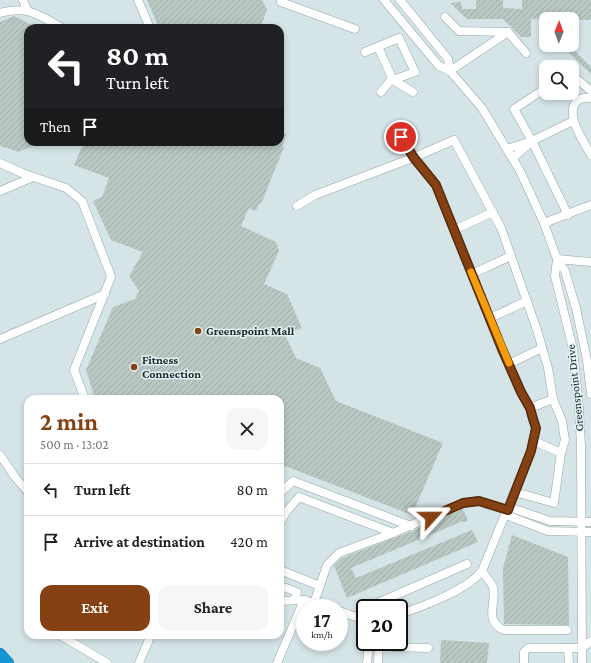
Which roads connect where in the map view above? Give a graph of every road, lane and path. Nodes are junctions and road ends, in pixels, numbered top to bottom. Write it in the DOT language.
graph roads {
  1 [pos="23,0"];
  2 [pos="138,0"];
  3 [pos="384,0"];
  4 [pos="400,0"];
  5 [pos="281,2"];
  6 [pos="27,10"];
  7 [pos="0,13"];
  8 [pos="445,17"];
  9 [pos="54,24"];
  10 [pos="148,24"];
  11 [pos="356,29"];
  12 [pos="508,32"];
  13 [pos="378,47"];
  14 [pos="365,52"];
  15 [pos="526,53"];
  16 [pos="450,71"];
  17 [pos="393,80"];
  18 [pos="579,81"];
  19 [pos="381,92"];
  20 [pos="413,92"];
  21 [pos="591,92"];
  22 [pos="539,93"];
  23 [pos="591,98"];
  24 [pos="574,120"];
  25 [pos="401,137"];
  26 [pos="532,141"];
  27 [pos="588,141"];
  28 [pos="507,149"];
  29 [pos="591,155"];
  30 [pos="414,158"];
  31 [pos="513,158"];
  32 [pos="0,163"];
  33 [pos="33,177"];
  34 [pos="0,191"];
  35 [pos="591,205"];
  36 [pos="297,206"];
  37 [pos="493,212"];
  38 [pos="568,214"];
  39 [pos="544,223"];
  40 [pos="454,230"];
  41 [pos="511,256"];
  42 [pos="557,258"];
  43 [pos="591,262"];
  44 [pos="472,274"];
  45 [pos="105,294"];
  46 [pos="527,302"];
  47 [pos="490,318"];
  48 [pos="0,339"];
  49 [pos="542,348"];
  50 [pos="509,364"];
  51 [pos="591,394"];
  52 [pos="83,395"];
  53 [pos="553,399"];
  54 [pos="530,408"];
  55 [pos="534,441"];
  56 [pos="561,454"];
  57 [pos="0,455"];
  58 [pos="24,488"];
  59 [pos="284,489"];
  60 [pos="515,492"];
  61 [pos="508,511"];
  62 [pos="284,516"];
  63 [pos="581,522"];
  64 [pos="591,522"];
  65 [pos="411,526"];
  66 [pos="581,532"];
  67 [pos="591,532"];
  68 [pos="393,533"];
  69 [pos="467,564"];
  70 [pos="482,571"];
  71 [pos="284,572"];
  72 [pos="320,586"];
  73 [pos="284,587"];
  74 [pos="315,599"];
  75 [pos="386,599"];
  76 [pos="295,600"];
  77 [pos="284,601"];
  78 [pos="408,610"];
  79 [pos="296,619"];
  80 [pos="567,630"];
  81 [pos="67,639"];
  82 [pos="149,639"];
  83 [pos="591,641"];
  84 [pos="408,647"];
  85 [pos="428,648"];
  86 [pos="568,648"];
  87 [pos="582,648"];
  88 [pos="368,651"];
  89 [pos="379,651"];
  90 [pos="0,654"];
  91 [pos="8,663"];
  92 [pos="107,663"];
  93 [pos="139,663"];
  94 [pos="277,663"];
  95 [pos="367,663"];
  96 [pos="378,663"];
  97 [pos="524,663"];
  98 [pos="569,663"];
  99 [pos="582,663"];
  1 -- 6 [label="street"];
  2 -- 10 [label="street"];
  3 -- 16 [label="street, Greenspoint Drive"];
  4 -- 16 [label="street, Greenspoint Drive"];
  5 -- 11 [label="street"];
  6 -- 7 [label="street"];
  6 -- 9 [label="street"];
  8 -- 12 [label="street"];
  12 -- 15 [label="street"];
  12 -- 16 [label="street"];
  13 -- 14 [label="street"];
  13 -- 17 [label="street"];
  13 -- 17 [label="street"];
  16 -- 28 [label="street, Greenspoint Drive"];
  17 -- 19 [label="street"];
  17 -- 20 [label="street"];
  18 -- 21 [label="street"];
  22 -- 26 [label="street"];
  23 -- 24 [label="street"];
  24 -- 26 [label="street"];
  24 -- 27 [label="street"];
  25 -- 30 [label="street"];
  26 -- 28 [label="street"];
  26 -- 31 [label="street"];
  26 -- 38 [label="street"];
  27 -- 29 [label="street"];
  28 -- 31 [label="street, Greenspoint Drive"];
  30 -- 36 [label="street"];
  30 -- 37 [label="street"];
  30 -- 40 [label="street"];
  31 -- 39 [label="street, Greenspoint Drive"];
  32 -- 33 [label="street"];
  33 -- 34 [label="street"];
  33 -- 45 [label="street"];
  35 -- 38 [label="street"];
  37 -- 40 [label="street"];
  37 -- 41 [label="street"];
  38 -- 39 [label="street"];
  39 -- 42 [label="street, Greenspoint Drive"];
  40 -- 44 [label="street"];
  41 -- 44 [label="street"];
  41 -- 46 [label="street"];
  42 -- 43 [label="street"];
  42 -- 51 [label="street, Greenspoint Drive"];
  42 -- 63 [label="street, Greenspoint Drive"];
  44 -- 47 [label="street"];
  45 -- 48 [label="street"];
  45 -- 52 [label="street"];
  46 -- 47 [label="street"];
  46 -- 49 [label="street"];
  47 -- 50 [label="street"];
  49 -- 50 [label="street"];
  49 -- 53 [label="street"];
  50 -- 54 [label="street"];
  53 -- 54 [label="street"];
  53 -- 56 [label="street"];
  54 -- 55 [label="street"];
  55 -- 56 [label="street"];
  55 -- 60 [label="street"];
  56 -- 60 [label="street"];
  57 -- 58 [label="street"];
  59 -- 65 [label="street"];
  60 -- 61 [label="street"];
  61 -- 63 [label="street"];
  61 -- 65 [label="street"];
  61 -- 66 [label="street"];
  61 -- 70 [label="street"];
  62 -- 68 [label="street"];
  63 -- 64 [label="street"];
  63 -- 66 [label="street, Greenspoint Drive"];
  65 -- 68 [label="street"];
  66 -- 67 [label="street"];
  66 -- 87 [label="street, Greenspoint Drive"];
  68 -- 72 [label="street"];
  69 -- 75 [label="street"];
  70 -- 78 [label="street"];
  70 -- 80 [label="street"];
  71 -- 72 [label="street"];
  72 -- 74 [label="street"];
  73 -- 76 [label="street"];
  76 -- 77 [label="street"];
  79 -- 94 [label="street"];
  81 -- 92 [label="street"];
  82 -- 93 [label="street"];
  83 -- 87 [label="street"];
  84 -- 85 [label="street"];
  86 -- 87 [label="street"];
  86 -- 97 [label="street"];
  86 -- 98 [label="street"];
  87 -- 99 [label="street, Greenspoint Drive"];
  88 -- 95 [label="street"];
  89 -- 96 [label="street"];
  90 -- 91 [label="highway"];
}
